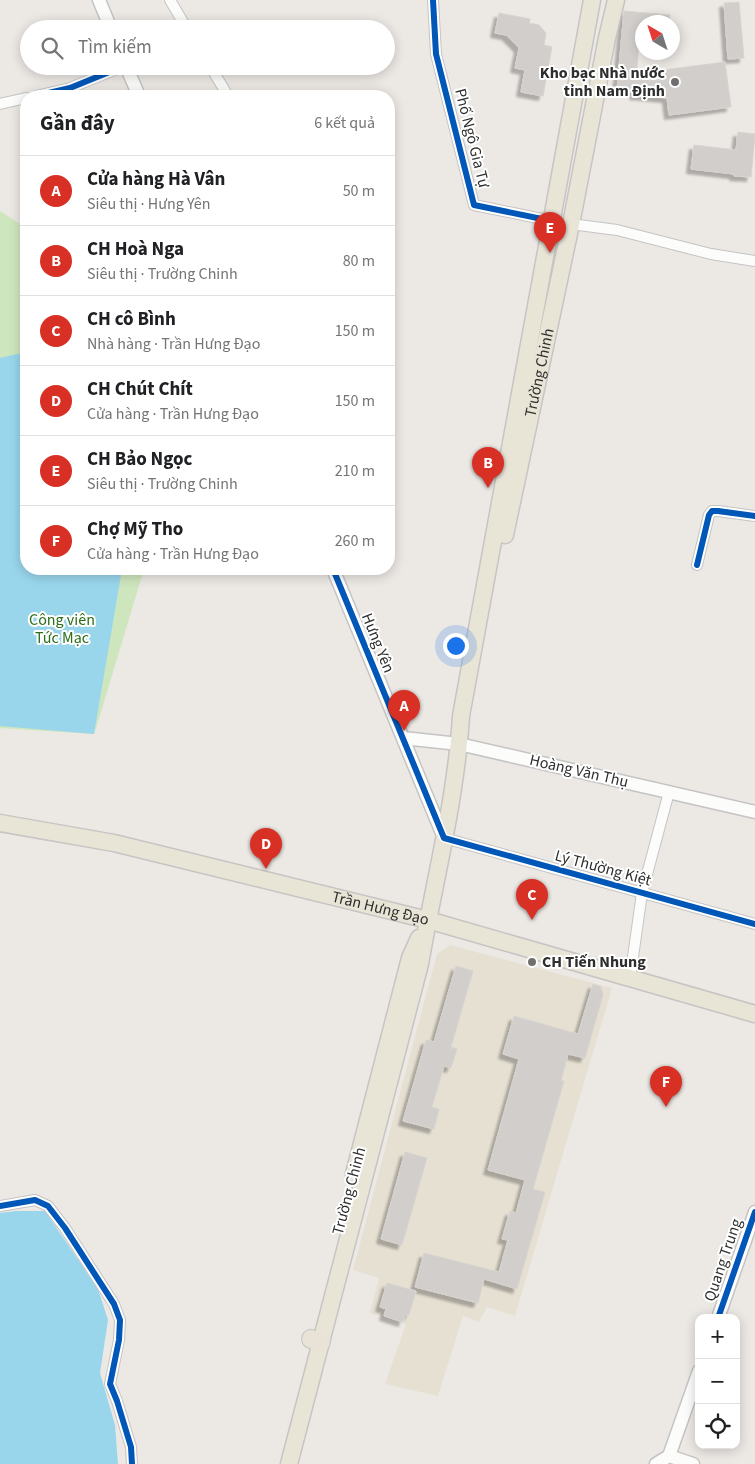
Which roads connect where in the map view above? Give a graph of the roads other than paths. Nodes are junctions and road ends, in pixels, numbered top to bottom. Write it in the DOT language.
graph roads {
  1 [pos="99,0"];
  2 [pos="170,0"];
  3 [pos="433,0"];
  4 [pos="592,0"];
  5 [pos="616,0"];
  6 [pos="107,20"];
  7 [pos="182,20"];
  8 [pos="102,75"];
  9 [pos="129,75"];
  10 [pos="215,75"];
  11 [pos="62,90"];
  12 [pos="136,90"];
  13 [pos="224,90"];
  14 [pos="20,99"];
  15 [pos="0,104"];
  16 [pos="552,221"];
  17 [pos="571,224"];
  18 [pos="755,261"];
  19 [pos="755,516"];
  20 [pos="499,536"];
  21 [pos="697,565"];
  22 [pos="335,575"];
  23 [pos="403,738"];
  24 [pos="459,744"];
  25 [pos="669,792"];
  26 [pos="755,812"];
  27 [pos="0,823"];
  28 [pos="444,838"];
  29 [pos="642,893"];
  30 [pos="428,920"];
  31 [pos="755,924"];
  32 [pos="630,978"];
  33 [pos="755,1014"];
  34 [pos="0,1206"];
  35 [pos="755,1212"];
  36 [pos="751,1237"];
  37 [pos="720,1314"];
  38 [pos="316,1341"];
  39 [pos="695,1382"];
  40 [pos="669,1456"];
  41 [pos="132,1464"];
  42 [pos="278,1464"];
  43 [pos="289,1464"];
  44 [pos="656,1464"];
  45 [pos="693,1464"];
  1 -- 6 [label="street"];
  2 -- 7 [label="street"];
  3 -- 16 [label="street, Phố Ngô Gia Tự"];
  4 -- 16 [label="main road, Trường Chinh"];
  5 -- 17 [label="main road, Trường Chinh"];
  8 -- 11 [label="street"];
  9 -- 12 [label="street"];
  10 -- 13 [label="street"];
  14 -- 15 [label="street"];
  16 -- 17 [label="main road"];
  16 -- 20 [label="main road, Trường Chinh"];
  17 -- 18 [label="street"];
  17 -- 20 [label="main road, Trường Chinh"];
  19 -- 21 [label="street"];
  20 -- 24 [label="main road, Trường Chinh"];
  22 -- 23 [label="street, Hưng Yên"];
  23 -- 24 [label="street, Hoàng Văn Thụ"];
  23 -- 28 [label="street, Hưng Yên"];
  24 -- 25 [label="street, Hoàng Văn Thụ"];
  24 -- 28 [label="main road, Trường Chinh"];
  25 -- 26 [label="street, Hoàng Văn Thụ"];
  25 -- 29 [label="street"];
  27 -- 30 [label="main road, Trần Hưng Đạo"];
  28 -- 29 [label="street, Lý Thường Kiệt"];
  28 -- 30 [label="main road, Trường Chinh"];
  29 -- 31 [label="street, Lý Thường Kiệt"];
  29 -- 32 [label="street"];
  30 -- 32 [label="main road, Trần Hưng Đạo"];
  30 -- 38 [label="main road, Trường Chinh"];
  32 -- 33 [label="main road, Trần Hưng Đạo"];
  34 -- 41 [label="street"];
  35 -- 36 [label="street, Quang Trung"];
  36 -- 37 [label="street, Quang Trung"];
  38 -- 42 [label="main road, Trường Chinh"];
  38 -- 43 [label="main road, Trường Chinh"];
  39 -- 40 [label="street"];
  40 -- 44 [label="street"];
  40 -- 45 [label="street"];
}
